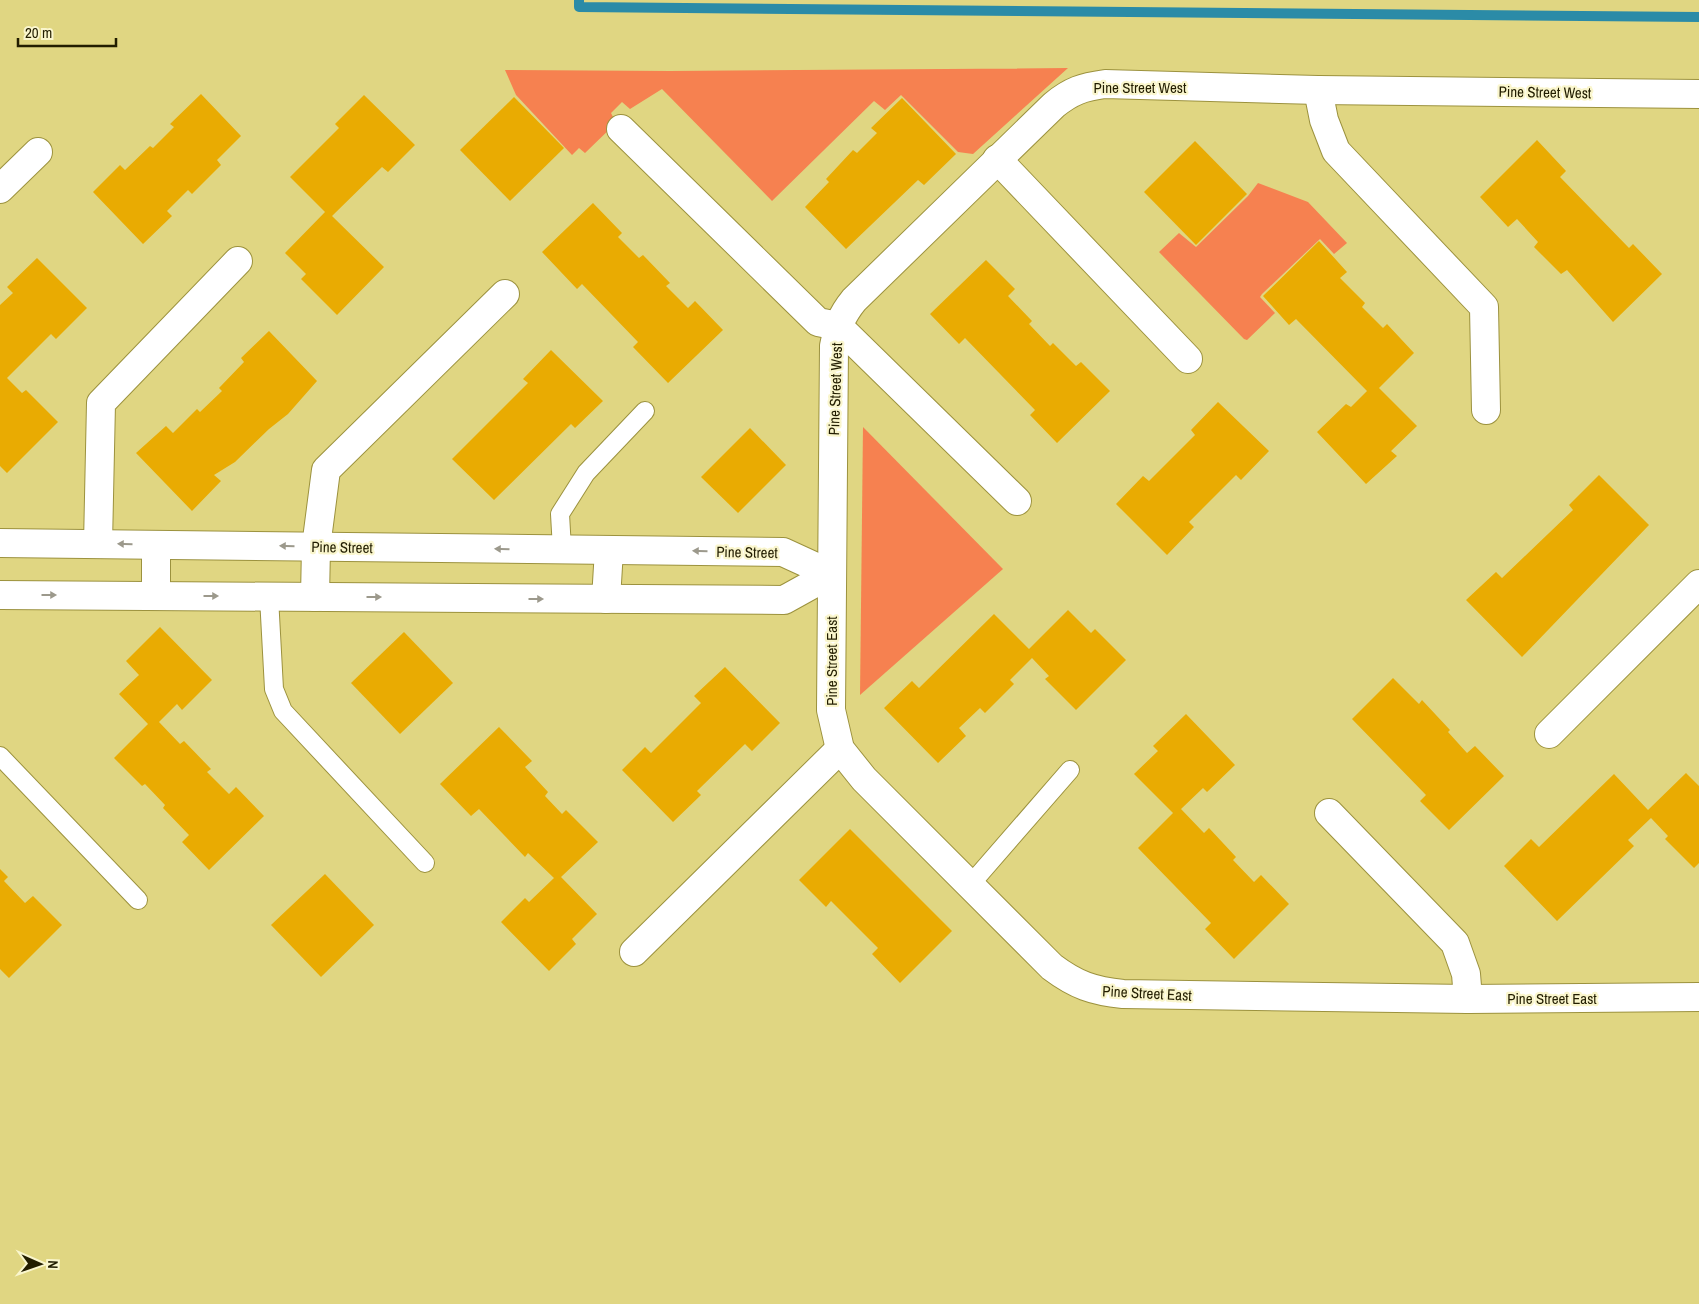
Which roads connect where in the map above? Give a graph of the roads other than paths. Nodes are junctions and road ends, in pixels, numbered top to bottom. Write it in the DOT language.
graph roads {
  1 [pos="1318,90"];
  2 [pos="1699,94"];
  3 [pos="622,128"];
  4 [pos="38,152"];
  5 [pos="997,159"];
  6 [pos="0,189"];
  7 [pos="238,261"];
  8 [pos="505,294"];
  9 [pos="838,326"];
  10 [pos="1188,359"];
  11 [pos="1486,410"];
  12 [pos="645,411"];
  13 [pos="1018,501"];
  14 [pos="0,543"];
  15 [pos="98,544"];
  16 [pos="156,545"];
  17 [pos="316,547"];
  18 [pos="562,549"];
  19 [pos="609,550"];
  20 [pos="831,574"];
  21 [pos="1699,584"];
  22 [pos="0,594"];
  23 [pos="156,596"];
  24 [pos="269,596"];
  25 [pos="315,597"];
  26 [pos="606,599"];
  27 [pos="1549,734"];
  28 [pos="840,750"];
  29 [pos="0,756"];
  30 [pos="1070,770"];
  31 [pos="1329,813"];
  32 [pos="425,864"];
  33 [pos="970,885"];
  34 [pos="138,900"];
  35 [pos="634,952"];
  36 [pos="1699,997"];
  37 [pos="1468,999"];
  1 -- 2 [label="street, Pine Street West"];
  1 -- 5 [label="street, Pine Street West"];
  1 -- 11 [label="street"];
  3 -- 9 [label="street"];
  4 -- 6 [label="street"];
  5 -- 9 [label="street, Pine Street West"];
  5 -- 10 [label="street"];
  7 -- 15 [label="street"];
  8 -- 17 [label="street"];
  9 -- 13 [label="street"];
  9 -- 20 [label="street, Pine Street West"];
  12 -- 18 [label="lane"];
  14 -- 15 [label="street, Pine Street"];
  16 -- 15 [label="street, Pine Street, one-way"];
  17 -- 16 [label="street, Pine Street, one-way"];
  16 -- 23 [label="street"];
  18 -- 17 [label="street, Pine Street, one-way"];
  17 -- 25 [label="street"];
  18 -- 19 [label="street, Pine Street"];
  20 -- 19 [label="street, Pine Street, one-way"];
  19 -- 26 [label="street"];
  20 -- 26 [label="street"];
  20 -- 28 [label="street, Pine Street East"];
  21 -- 27 [label="street"];
  22 -- 23 [label="street, one-way"];
  23 -- 24 [label="street, one-way"];
  24 -- 25 [label="street"];
  24 -- 32 [label="lane"];
  25 -- 26 [label="street, one-way"];
  28 -- 33 [label="street, Pine Street East"];
  28 -- 35 [label="street"];
  29 -- 34 [label="lane"];
  30 -- 33 [label="lane"];
  31 -- 37 [label="street"];
  33 -- 37 [label="street, Pine Street East"];
  36 -- 37 [label="street, Pine Street East"];
}
